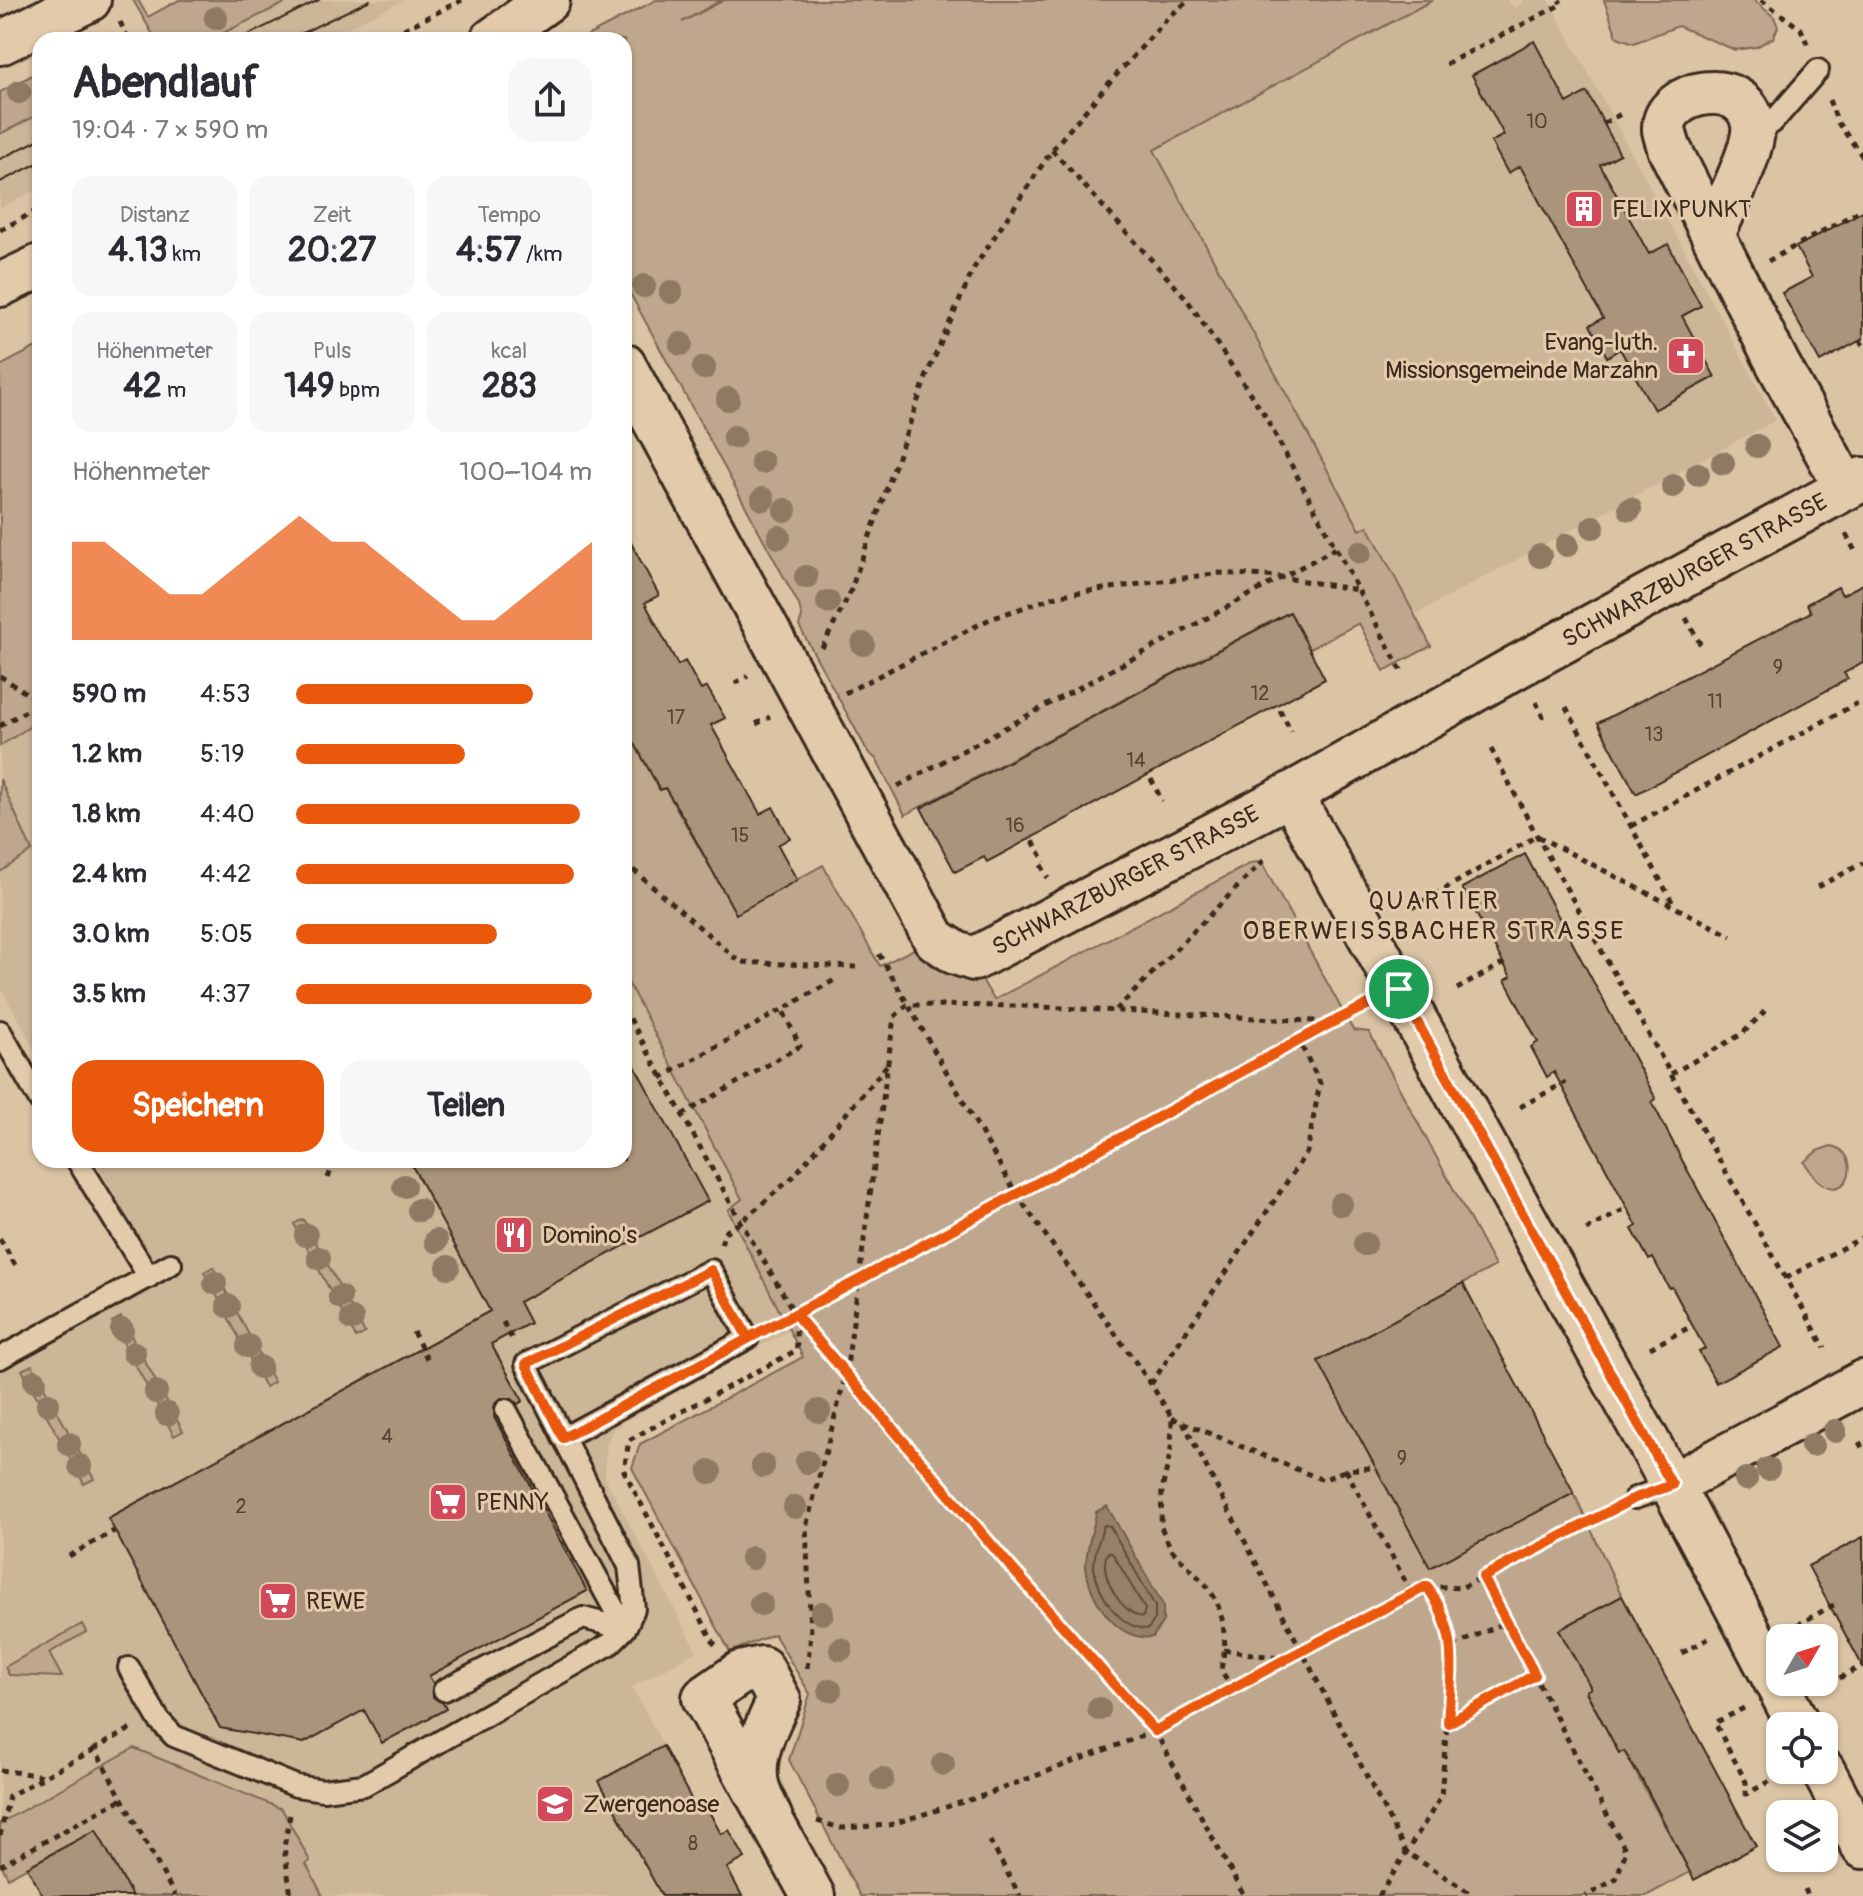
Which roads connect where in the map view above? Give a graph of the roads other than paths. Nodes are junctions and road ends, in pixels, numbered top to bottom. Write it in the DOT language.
graph roads {
  1 [pos="89,0"];
  2 [pos="548,0"];
  3 [pos="503,32"];
  4 [pos="0,43"];
  5 [pos="1818,70"];
  6 [pos="1754,127"];
  7 [pos="1713,235"];
  8 [pos="32,270"];
  9 [pos="0,285"];
  10 [pos="632,380"];
  11 [pos="1854,484"];
  12 [pos="1291,794"];
  13 [pos="0,1031"];
  14 [pos="32,1087"];
  15 [pos="82,1168"];
  16 [pos="171,1264"];
  17 [pos="149,1277"];
  18 [pos="0,1358"];
  19 [pos="1863,1382"];
  20 [pos="506,1410"];
  21 [pos="563,1438"];
  22 [pos="1654,1492"];
  23 [pos="625,1629"];
  24 [pos="129,1668"];
  25 [pos="444,1690"];
  26 [pos="1790,1712"];
  27 [pos="1813,1784"];
  28 [pos="771,1819"];
  29 [pos="1863,1847"];
  30 [pos="813,1896"];
  1 -- 4 [label="street"];
  2 -- 3 [label="street"];
  5 -- 6 [label="lane"];
  6 -- 7 [label="street"];
  6 -- 7 [label="street, SCHWARZBURGER STRASSE"];
  7 -- 11 [label="street, SCHWARZBURGER STRASSE"];
  8 -- 9 [label="street"];
  10 -- 12 [label="street, SCHWARZBURGER STRASSE"];
  11 -- 12 [label="street, SCHWARZBURGER STRASSE"];
  12 -- 22 [label="street"];
  13 -- 14 [label="lane"];
  15 -- 17 [label="lane"];
  16 -- 17 [label="lane"];
  17 -- 18 [label="lane"];
  19 -- 22 [label="street"];
  20 -- 23 [label="lane"];
  21 -- 21 [label="lane"];
  21 -- 23 [label="lane"];
  22 -- 26 [label="street"];
  23 -- 24 [label="lane"];
  23 -- 25 [label="lane"];
  27 -- 29 [label="street"];
  28 -- 30 [label="street"];
}
